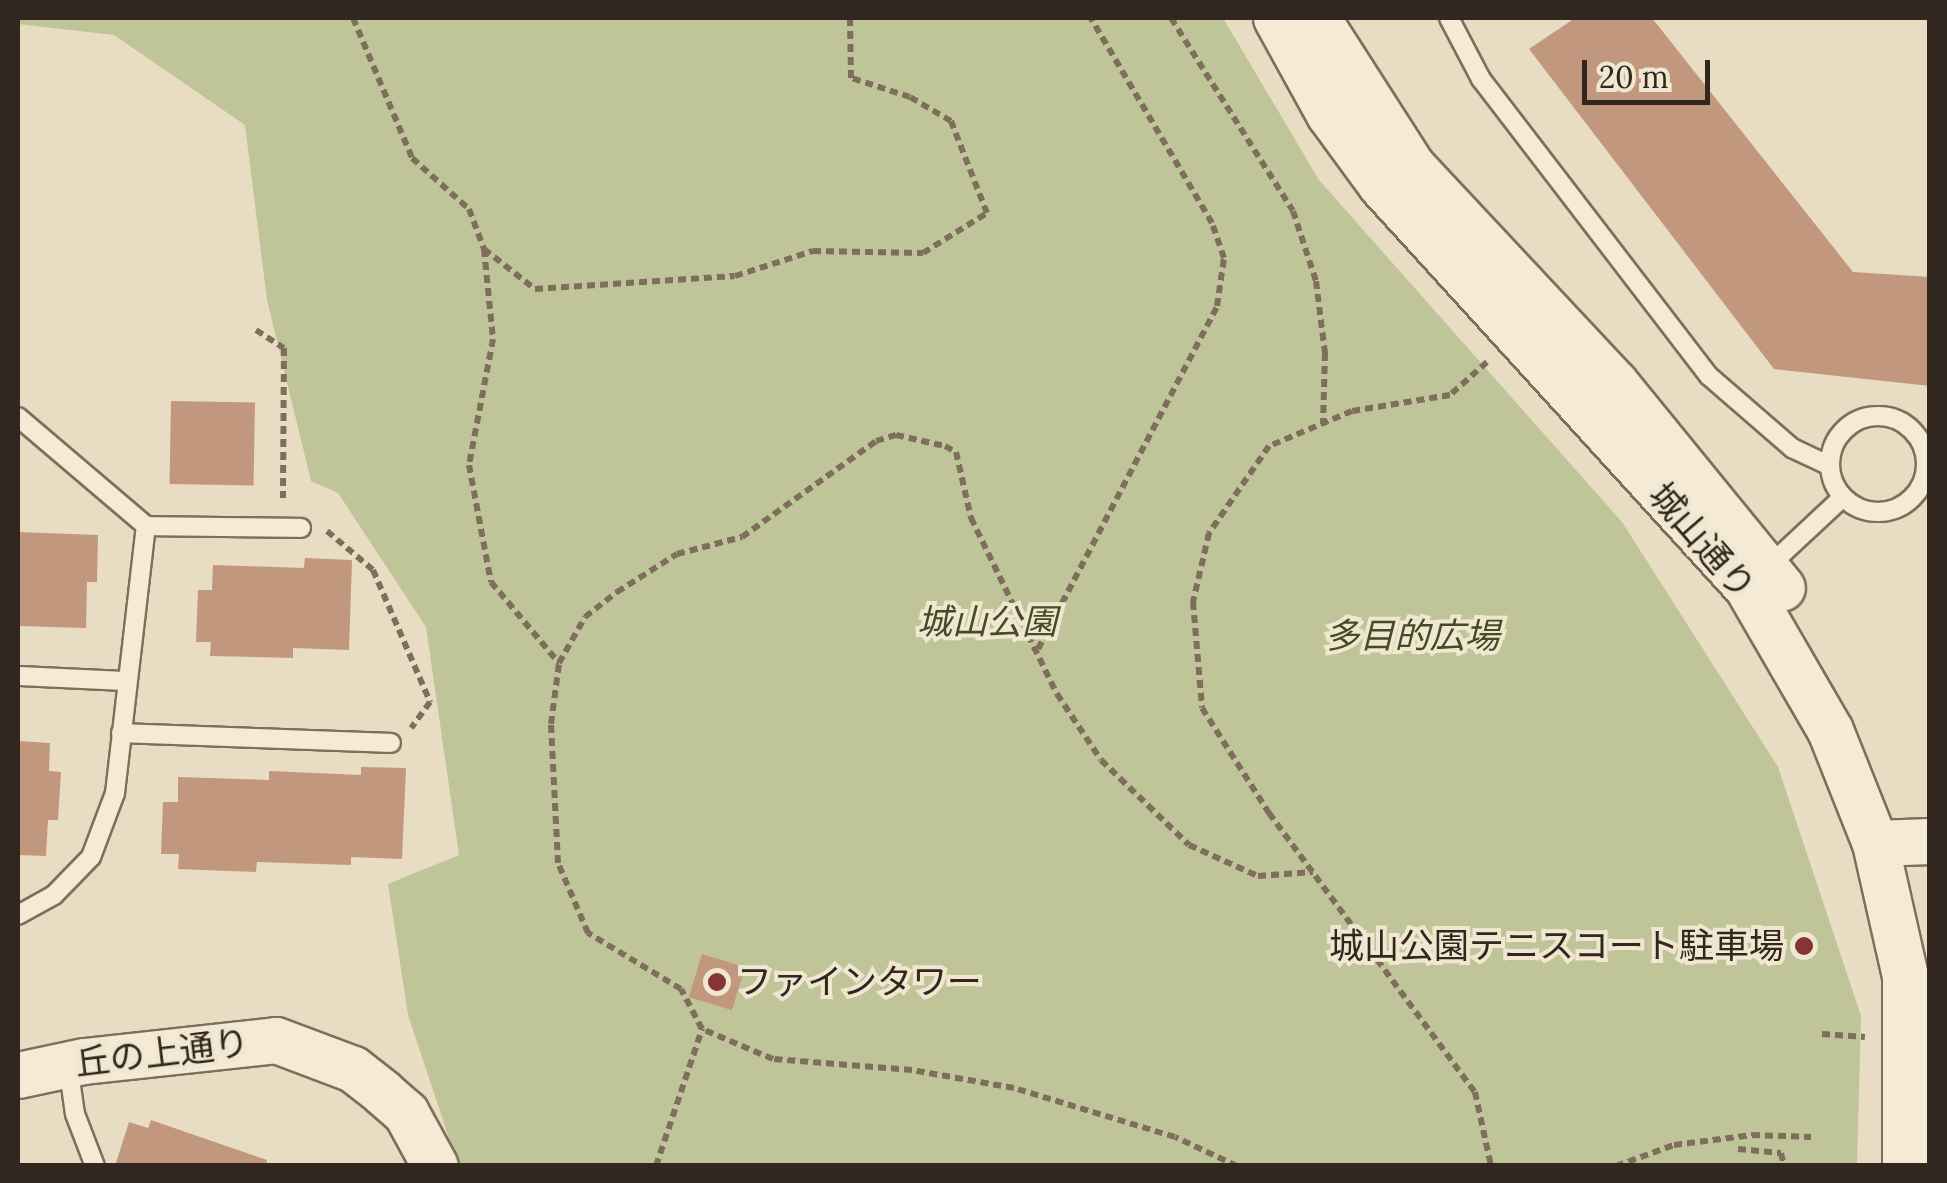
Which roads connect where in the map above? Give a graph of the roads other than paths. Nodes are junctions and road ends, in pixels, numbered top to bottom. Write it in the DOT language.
graph roads {
  1 [pos="1276,18"];
  2 [pos="1318,18"];
  3 [pos="1449,18"];
  4 [pos="18,417"];
  5 [pos="1830,466"];
  6 [pos="1843,497"];
  7 [pos="146,526"];
  8 [pos="292,528"];
  9 [pos="1758,576"];
  10 [pos="18,676"];
  11 [pos="126,682"];
  12 [pos="121,733"];
  13 [pos="392,743"];
  14 [pos="1903,842"];
  15 [pos="18,915"];
  16 [pos="1930,935"];
  17 [pos="68,1064"];
  18 [pos="18,1075"];
  19 [pos="95,1166"];
  20 [pos="435,1166"];
  21 [pos="1904,1166"];
  1 -- 9 [label="street, 城山通り"];
  2 -- 9 [label="street, 城山通り"];
  3 -- 5 [label="lane"];
  4 -- 7 [label="lane"];
  5 -- 6 [label="lane"];
  5 -- 6 [label="lane"];
  6 -- 9 [label="lane"];
  7 -- 8 [label="lane"];
  7 -- 11 [label="lane"];
  9 -- 14 [label="street, 城山通り"];
  10 -- 11 [label="lane"];
  11 -- 12 [label="lane"];
  12 -- 13 [label="lane"];
  12 -- 15 [label="lane"];
  14 -- 16 [label="street, 城山通り"];
  14 -- 21 [label="street, 城山通り"];
  17 -- 18 [label="street, 丘の上通り"];
  17 -- 19 [label="lane"];
  17 -- 20 [label="street, 丘の上通り"];
}
